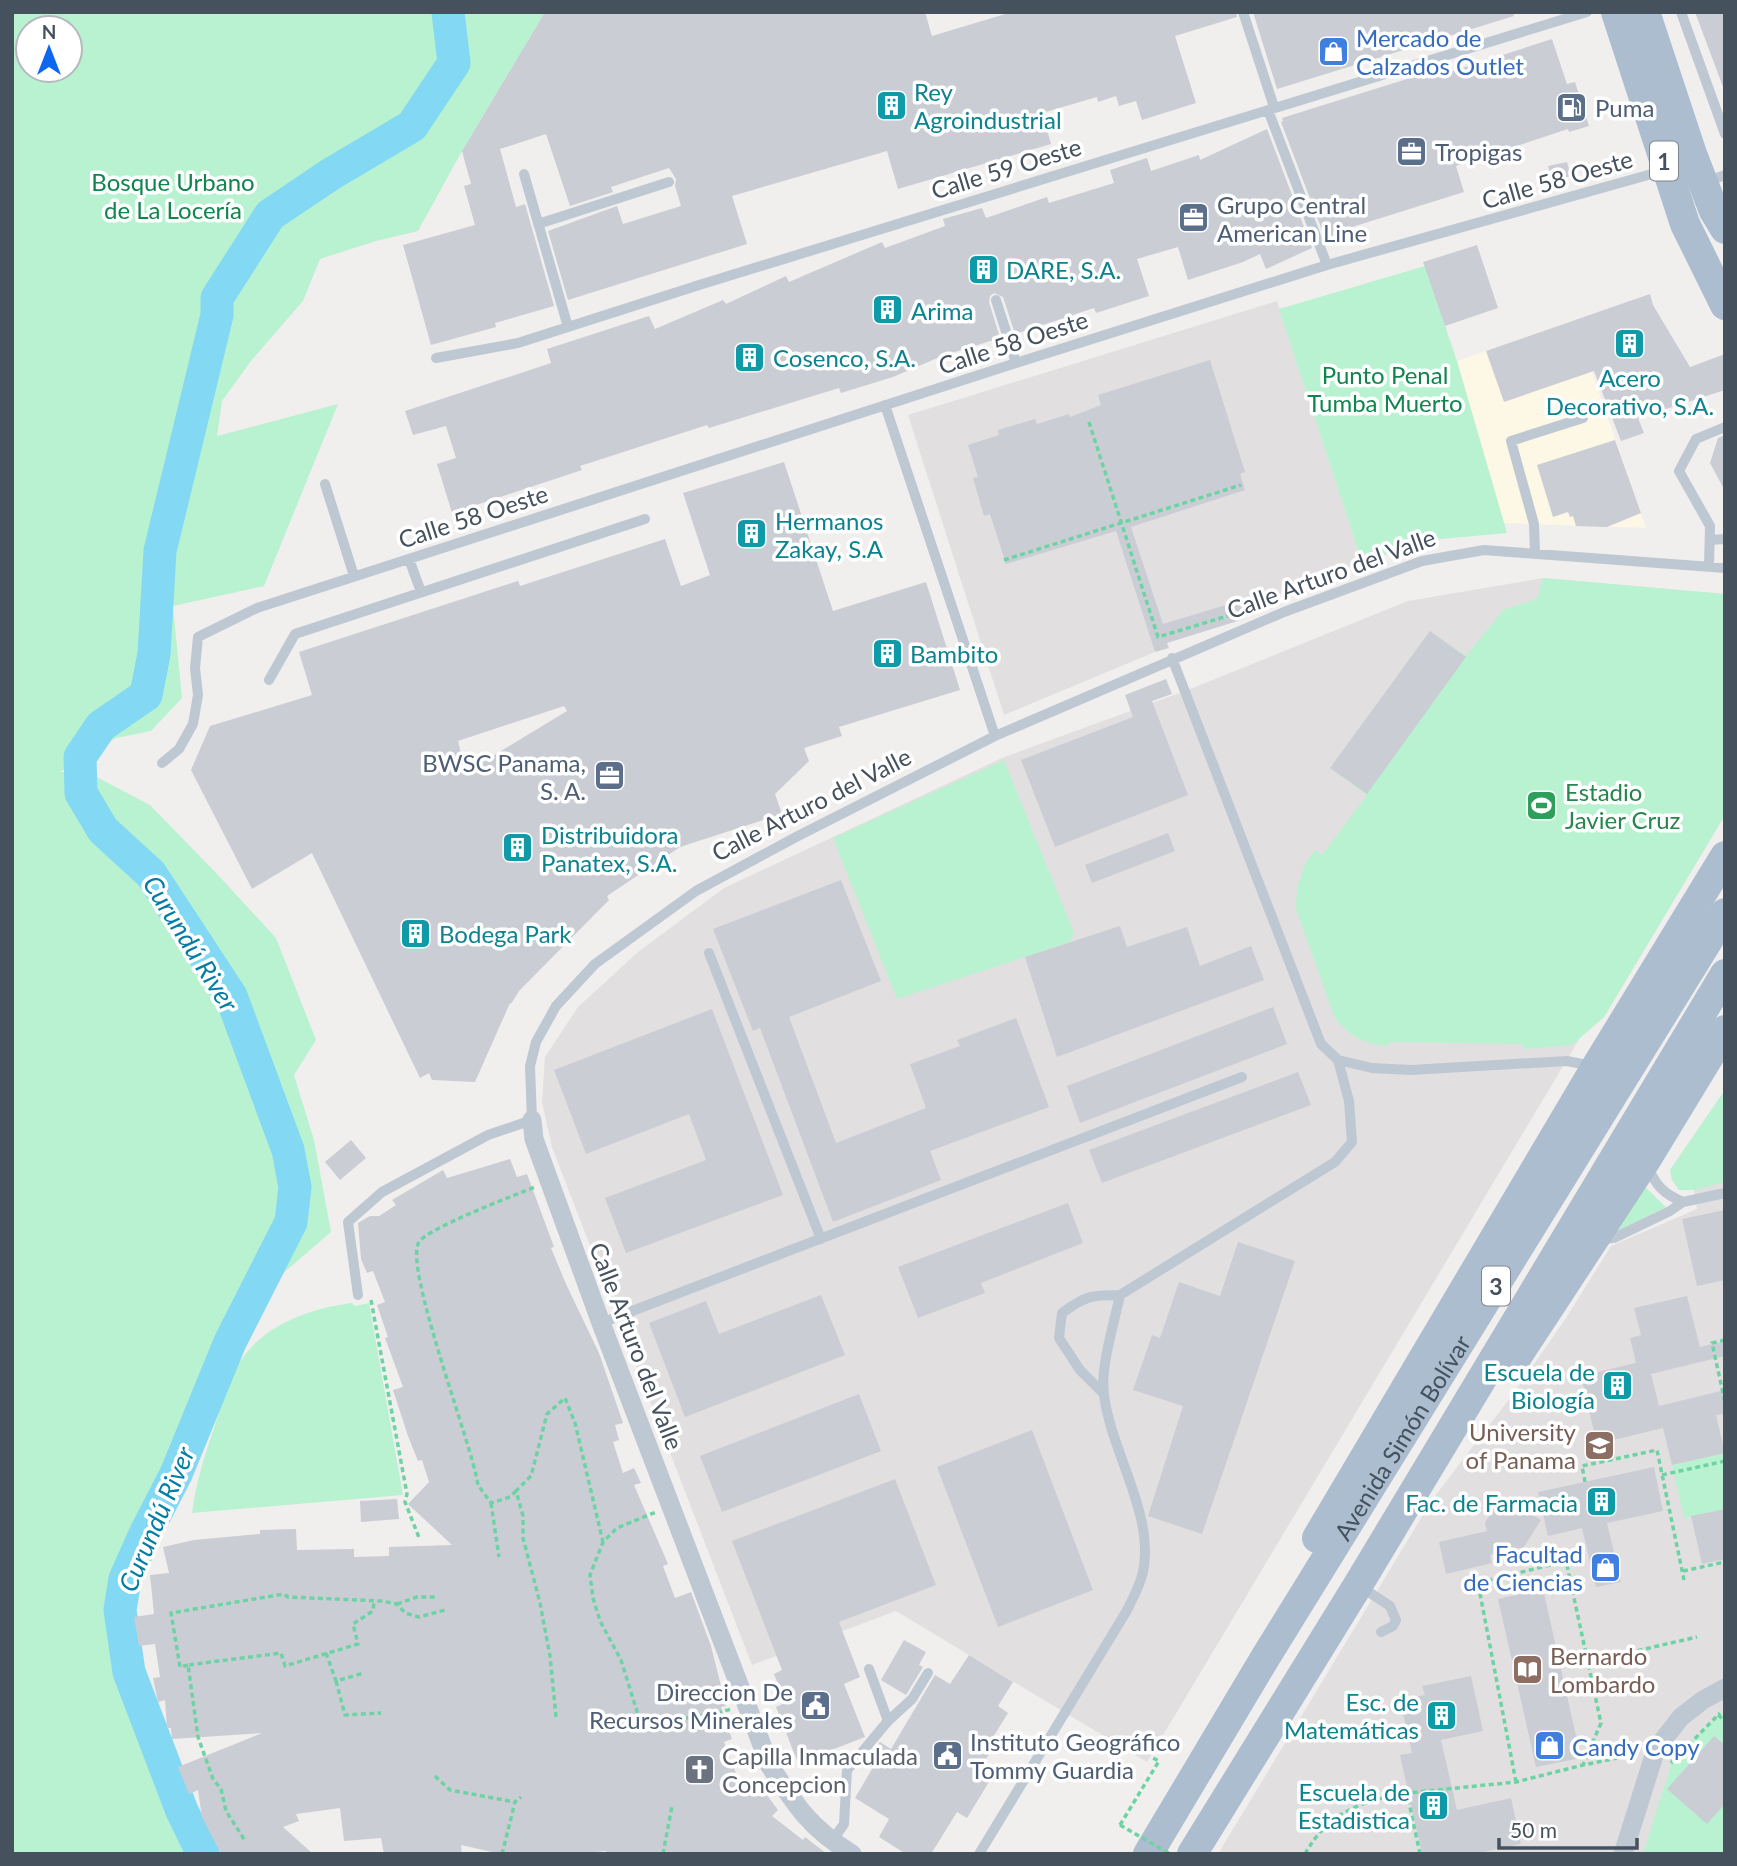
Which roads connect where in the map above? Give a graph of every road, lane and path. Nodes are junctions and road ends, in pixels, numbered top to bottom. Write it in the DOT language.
graph roads {
  1 [pos="1243,12"];
  2 [pos="1587,12"];
  3 [pos="1616,12"];
  4 [pos="1645,12"];
  5 [pos="1681,12"];
  6 [pos="1271,108"];
  7 [pos="1725,134"];
  8 [pos="1666,170"];
  9 [pos="524,174"];
  10 [pos="1714,179"];
  11 [pos="669,182"];
  12 [pos="538,224"];
  13 [pos="1725,229"];
  14 [pos="1327,265"];
  15 [pos="996,300"];
  16 [pos="1725,305"];
  17 [pos="568,327"];
  18 [pos="436,358"];
  19 [pos="1016,363"];
  20 [pos="885,405"];
  21 [pos="1583,418"];
  22 [pos="1089,422"];
  23 [pos="1725,427"];
  24 [pos="325,484"];
  25 [pos="1241,485"];
  26 [pos="645,519"];
  27 [pos="1122,523"];
  28 [pos="1725,539"];
  29 [pos="1710,540"];
  30 [pos="1535,553"];
  31 [pos="409,559"];
  32 [pos="1004,560"];
  33 [pos="1709,566"];
  34 [pos="1725,568"];
  35 [pos="354,576"];
  36 [pos="421,593"];
  37 [pos="1257,607"];
  38 [pos="1172,659"];
  39 [pos="269,680"];
  40 [pos="995,736"];
  41 [pos="162,763"];
  42 [pos="1725,856"];
  43 [pos="1725,913"];
  44 [pos="709,954"];
  45 [pos="1725,974"];
  46 [pos="1725,1030"];
  47 [pos="1338,1060"];
  48 [pos="1596,1067"];
  49 [pos="1242,1077"];
  50 [pos="532,1119"];
  51 [pos="1646,1160"];
  52 [pos="537,1186"];
  53 [pos="1725,1193"];
  54 [pos="1682,1202"];
  55 [pos="821,1239"];
  56 [pos="1591,1241"];
  57 [pos="358,1295"];
  58 [pos="1119,1295"];
  59 [pos="601,1323"];
  60 [pos="1725,1340"];
  61 [pos="1103,1393"];
  62 [pos="1725,1402"];
  63 [pos="1463,1409"];
  64 [pos="1725,1461"];
  65 [pos="1662,1475"];
  66 [pos="1585,1482"];
  67 [pos="516,1491"];
  68 [pos="491,1503"];
  69 [pos="671,1507"];
  70 [pos="420,1539"];
  71 [pos="603,1542"];
  72 [pos="499,1557"];
  73 [pos="1725,1562"];
  74 [pos="1683,1571"];
  75 [pos="1684,1580"];
  76 [pos="1358,1585"];
  77 [pos="437,1597"];
  78 [pos="374,1601"];
  79 [pos="397,1604"];
  80 [pos="445,1610"];
  81 [pos="1381,1632"];
  82 [pos="1697,1637"];
  83 [pos="326,1653"];
  84 [pos="1265,1658"];
  85 [pos="1588,1662"];
  86 [pos="188,1665"];
  87 [pos="869,1669"];
  88 [pos="364,1673"];
  89 [pos="928,1673"];
  90 [pos="336,1681"];
  91 [pos="1725,1688"];
  92 [pos="746,1703"];
  93 [pos="1725,1710"];
  94 [pos="380,1713"];
  95 [pos="1718,1715"];
  96 [pos="556,1717"];
  97 [pos="607,1721"];
  98 [pos="640,1721"];
  99 [pos="888,1721"];
  100 [pos="1725,1721"];
  101 [pos="1656,1749"];
  102 [pos="1151,1757"];
  103 [pos="1583,1765"];
  104 [pos="1668,1775"];
  105 [pos="435,1776"];
  106 [pos="1516,1782"];
  107 [pos="1407,1793"];
  108 [pos="522,1797"];
  109 [pos="515,1802"];
  110 [pos="672,1806"];
  111 [pos="244,1839"];
  112 [pos="840,1849"];
  113 [pos="502,1854"];
  114 [pos="663,1854"];
  115 [pos="979,1854"];
  116 [pos="1147,1854"];
  117 [pos="1170,1854"];
  118 [pos="1192,1854"];
  119 [pos="1305,1854"];
  120 [pos="1420,1854"];
  121 [pos="1623,1854"];
  1 -- 6 [label="lane"];
  2 -- 6 [label="lane, Calle 59 Oeste"];
  3 -- 8 [label="main road, 1"];
  4 -- 10 [label="main road, 1"];
  5 -- 7 [label="lane"];
  6 -- 14 [label="lane"];
  6 -- 17 [label="lane, Calle 59 Oeste"];
  8 -- 14 [label="lane, Calle 58 Oeste"];
  8 -- 16 [label="main road, 1"];
  9 -- 12 [label="lane"];
  10 -- 13 [label="main road, 1"];
  11 -- 12 [label="lane"];
  12 -- 17 [label="lane"];
  14 -- 19 [label="lane, Calle 58 Oeste"];
  15 -- 19 [label="lane"];
  17 -- 18 [label="lane, Calle 59 Oeste"];
  19 -- 20 [label="lane, Calle 58 Oeste"];
  20 -- 31 [label="lane, Calle 58 Oeste"];
  20 -- 40 [label="lane"];
  21 -- 30 [label="lane"];
  22 -- 27 [label="path"];
  23 -- 29 [label="lane"];
  24 -- 35 [label="lane"];
  25 -- 27 [label="path"];
  26 -- 36 [label="lane"];
  27 -- 32 [label="path"];
  27 -- 37 [label="path"];
  28 -- 29 [label="lane"];
  29 -- 33 [label="lane"];
  30 -- 33 [label="lane, Calle Arturo del Valle"];
  30 -- 38 [label="lane, Calle Arturo del Valle"];
  31 -- 35 [label="lane, Calle 58 Oeste"];
  31 -- 36 [label="lane"];
  33 -- 34 [label="lane, Calle Arturo del Valle"];
  35 -- 41 [label="lane, Calle 58 Oeste"];
  36 -- 39 [label="lane"];
  38 -- 40 [label="lane, Calle Arturo del Valle"];
  38 -- 47 [label="lane"];
  40 -- 50 [label="lane, Calle Arturo del Valle"];
  42 -- 48 [label="main road"];
  43 -- 84 [label="main road, Avenida Simón Bolívar / 3"];
  44 -- 55 [label="lane"];
  45 -- 63 [label="main road, Avenida Simón Bolívar / 3"];
  46 -- 51 [label="main road"];
  47 -- 48 [label="lane"];
  47 -- 58 [label="lane"];
  48 -- 84 [label="main road"];
  49 -- 55 [label="lane"];
  50 -- 57 [label="lane"];
  50 -- 59 [label="street, Calle Arturo del Valle"];
  51 -- 54 [label="lane"];
  51 -- 56 [label="main road"];
  52 -- 68 [label="path"];
  53 -- 54 [label="lane"];
  54 -- 56 [label="lane"];
  55 -- 59 [label="lane"];
  56 -- 63 [label="main road"];
  57 -- 70 [label="path"];
  58 -- 61 [label="lane"];
  58 -- 61 [label="lane"];
  59 -- 69 [label="street, Calle Arturo del Valle"];
  60 -- 62 [label="path"];
  61 -- 115 [label="lane"];
  63 -- 76 [label="main road, Avenida Simón Bolívar / 3"];
  64 -- 65 [label="path"];
  65 -- 66 [label="path"];
  65 -- 74 [label="path"];
  67 -- 68 [label="path"];
  67 -- 71 [label="path"];
  67 -- 96 [label="path"];
  68 -- 72 [label="path"];
  69 -- 71 [label="path"];
  69 -- 92 [label="street, Calle Arturo del Valle"];
  71 -- 98 [label="path"];
  73 -- 74 [label="path"];
  74 -- 75 [label="path"];
  76 -- 81 [label="lane"];
  76 -- 118 [label="main road, Avenida Simón Bolívar / 3"];
  77 -- 79 [label="path"];
  78 -- 79 [label="path"];
  78 -- 83 [label="path"];
  78 -- 86 [label="path"];
  79 -- 80 [label="path"];
  82 -- 85 [label="path"];
  83 -- 86 [label="path"];
  83 -- 90 [label="path"];
  84 -- 116 [label="main road, Avenida Simón Bolívar / 3"];
  85 -- 103 [label="path"];
  85 -- 106 [label="path"];
  86 -- 111 [label="path"];
  87 -- 99 [label="lane"];
  88 -- 90 [label="path"];
  89 -- 99 [label="lane"];
  90 -- 94 [label="path"];
  91 -- 101 [label="street"];
  92 -- 98 [label="path"];
  92 -- 112 [label="street, Calle Arturo del Valle"];
  93 -- 95 [label="path"];
  95 -- 100 [label="path"];
  95 -- 104 [label="path"];
  97 -- 98 [label="path"];
  99 -- 112 [label="lane"];
  101 -- 103 [label="path"];
  101 -- 121 [label="street"];
  102 -- 117 [label="path, bridge"];
  103 -- 106 [label="path"];
  105 -- 109 [label="path"];
  106 -- 107 [label="path"];
  107 -- 119 [label="path"];
  107 -- 120 [label="path"];
  108 -- 109 [label="path"];
  109 -- 113 [label="path"];
  110 -- 114 [label="path"];
}
